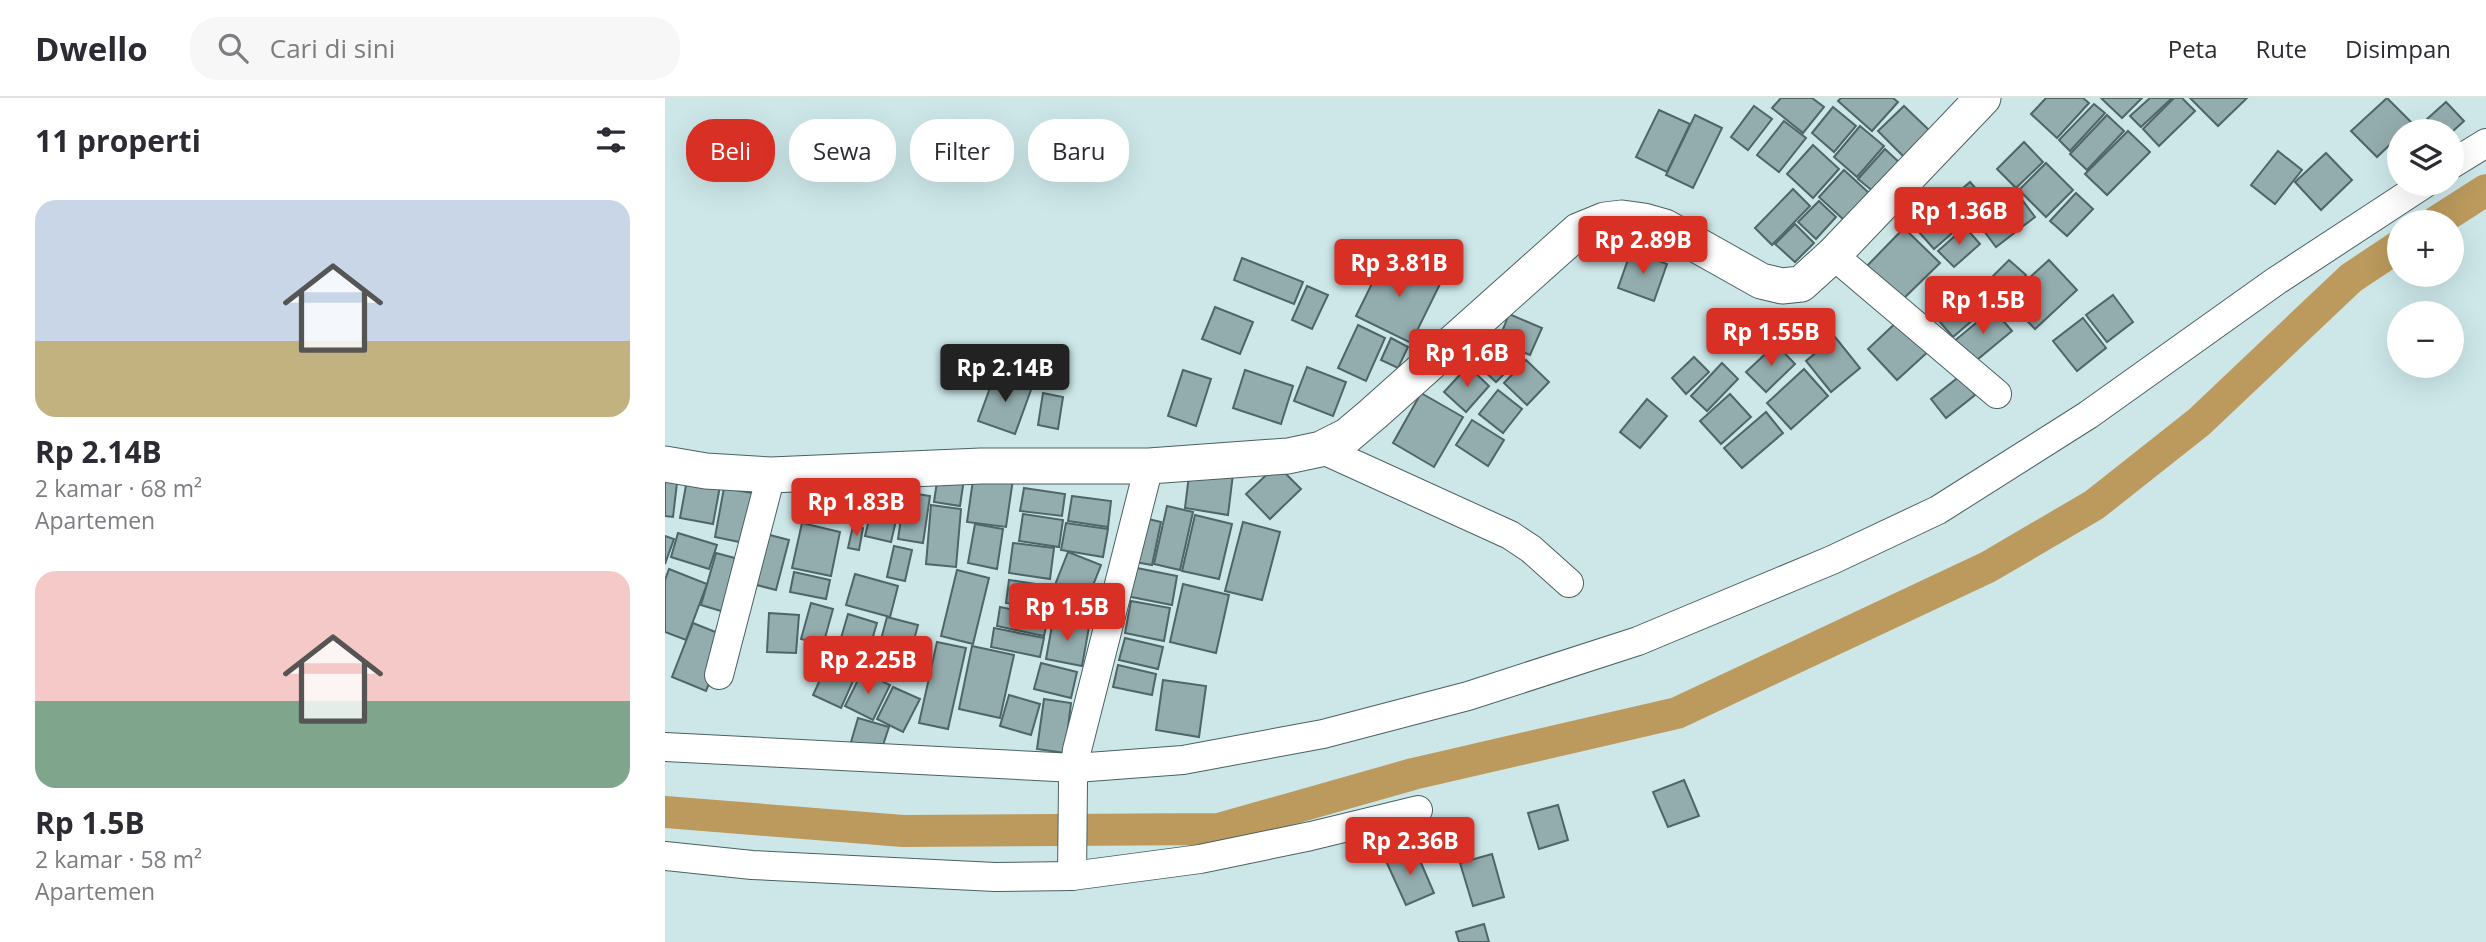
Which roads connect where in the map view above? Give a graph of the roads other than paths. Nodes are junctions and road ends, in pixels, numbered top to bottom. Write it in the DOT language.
graph roads {
  1 [pos="1983,98"];
  2 [pos="2486,143"];
  3 [pos="2464,157"];
  4 [pos="2406,196"];
  5 [pos="1833,255"];
  6 [pos="1997,394"];
  7 [pos="1321,449"];
  8 [pos="665,464"];
  9 [pos="1149,466"];
  10 [pos="771,475"];
  11 [pos="1569,583"];
  12 [pos="719,675"];
  13 [pos="665,747"];
  14 [pos="1074,775"];
  15 [pos="1418,810"];
  16 [pos="665,856"];
  17 [pos="1071,871"];
  1 -- 5 [label="street"];
  2 -- 3 [label="street"];
  4 -- 14 [label="street"];
  5 -- 6 [label="street"];
  5 -- 7 [label="street"];
  7 -- 9 [label="street"];
  7 -- 11 [label="street"];
  8 -- 10 [label="street"];
  9 -- 10 [label="street"];
  9 -- 14 [label="street"];
  10 -- 12 [label="street"];
  13 -- 14 [label="street"];
  14 -- 17 [label="street"];
  15 -- 17 [label="street"];
  16 -- 17 [label="street"];
}
